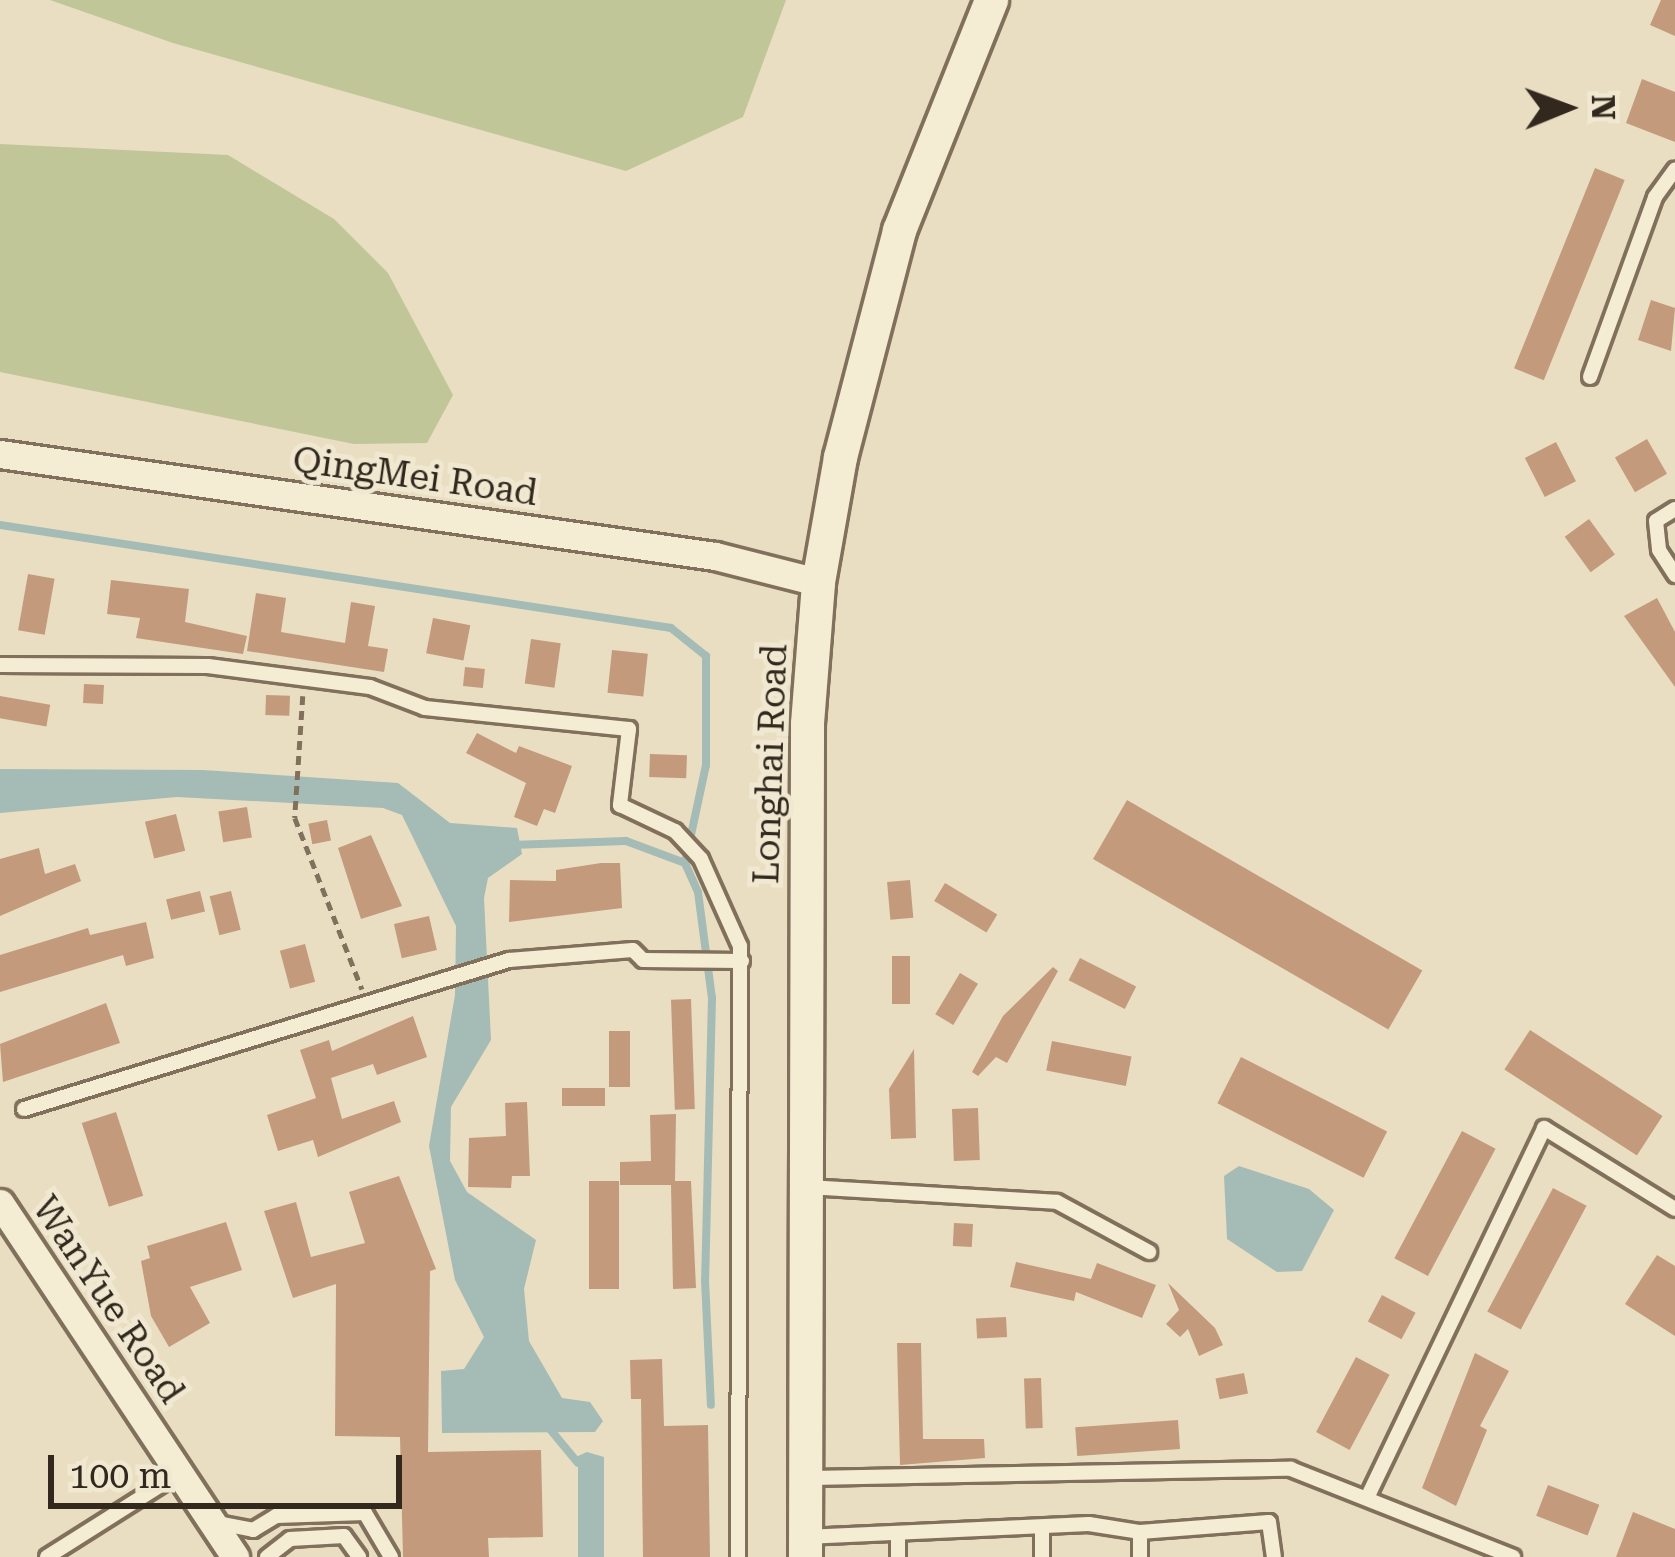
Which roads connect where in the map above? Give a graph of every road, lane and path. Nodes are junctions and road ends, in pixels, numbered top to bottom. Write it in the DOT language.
graph roads {
  1 [pos="992,0"];
  2 [pos="1675,169"];
  3 [pos="1590,377"];
  4 [pos="0,454"];
  5 [pos="1675,509"];
  6 [pos="1675,575"];
  7 [pos="818,582"];
  8 [pos="0,665"];
  9 [pos="305,679"];
  10 [pos="742,961"];
  11 [pos="367,1001"];
  12 [pos="24,1109"];
  13 [pos="806,1187"];
  14 [pos="0,1203"];
  15 [pos="1675,1209"];
  16 [pos="1149,1252"];
  17 [pos="179,1473"];
  18 [pos="805,1478"];
  19 [pos="1368,1496"];
  20 [pos="211,1520"];
  21 [pos="1042,1527"];
  22 [pos="1140,1532"];
  23 [pos="898,1533"];
  24 [pos="806,1547"];
  25 [pos="47,1557"];
  26 [pos="235,1557"];
  27 [pos="267,1557"];
  28 [pos="359,1557"];
  29 [pos="391,1557"];
  30 [pos="737,1557"];
  31 [pos="898,1557"];
  32 [pos="1042,1557"];
  33 [pos="1141,1557"];
  34 [pos="1274,1557"];
  35 [pos="1513,1557"];
  1 -- 7 [label="street, Longhai Road"];
  2 -- 3 [label="lane"];
  4 -- 7 [label="street, QingMei Road"];
  5 -- 6 [label="lane"];
  7 -- 13 [label="street, Longhai Road"];
  8 -- 9 [label="lane"];
  9 -- 10 [label="lane"];
  9 -- 11 [label="path"];
  10 -- 11 [label="lane"];
  10 -- 30 [label="lane"];
  11 -- 12 [label="lane"];
  13 -- 16 [label="lane"];
  13 -- 18 [label="street, Longhai Road"];
  14 -- 17 [label="street, WanYue Road"];
  15 -- 19 [label="lane"];
  17 -- 20 [label="street, WanYue Road"];
  17 -- 25 [label="lane"];
  18 -- 19 [label="lane"];
  18 -- 24 [label="street, Longhai Road"];
  19 -- 35 [label="lane"];
  20 -- 26 [label="street, WanYue Road"];
  20 -- 29 [label="lane"];
  21 -- 22 [label="lane"];
  21 -- 23 [label="lane"];
  21 -- 32 [label="lane"];
  22 -- 33 [label="lane"];
  22 -- 34 [label="lane"];
  23 -- 24 [label="lane"];
  23 -- 31 [label="lane"];
  27 -- 28 [label="lane"];
}
